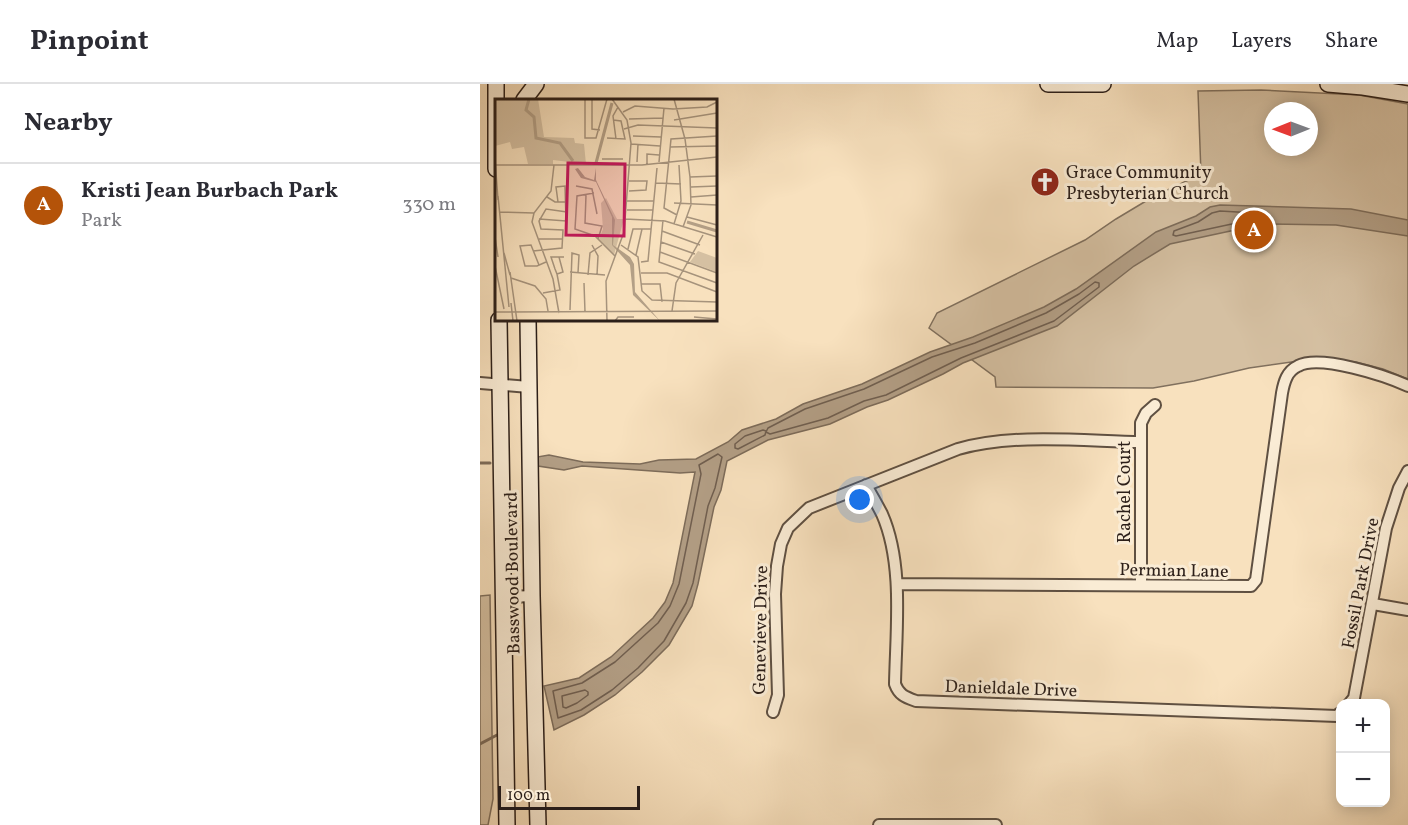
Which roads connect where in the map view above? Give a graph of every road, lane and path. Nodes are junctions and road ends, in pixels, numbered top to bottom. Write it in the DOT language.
graph roads {
  1 [pos="523,84"];
  2 [pos="536,84"];
  3 [pos="1048,84"];
  4 [pos="1103,84"];
  5 [pos="1328,84"];
  6 [pos="1408,94"];
  7 [pos="524,99"];
  8 [pos="525,99"];
  9 [pos="499,321"];
  10 [pos="528,321"];
  11 [pos="480,383"];
  12 [pos="499,383"];
  13 [pos="1408,386"];
  14 [pos="529,387"];
  15 [pos="1155,405"];
  16 [pos="1141,442"];
  17 [pos="1408,471"];
  18 [pos="866,485"];
  19 [pos="897,584"];
  20 [pos="1141,585"];
  21 [pos="532,596"];
  22 [pos="505,597"];
  23 [pos="1373,604"];
  24 [pos="1408,610"];
  25 [pos="1353,699"];
  26 [pos="773,712"];
  27 [pos="1336,715"];
  28 [pos="507,825"];
  29 [pos="538,825"];
  30 [pos="879,825"];
  31 [pos="996,825"];
  1 -- 7 [label="main road"];
  2 -- 8 [label="main road"];
  3 -- 4 [label="main road"];
  5 -- 6 [label="main road"];
  9 -- 12 [label="main road, Basswood Boulevard"];
  10 -- 14 [label="main road, Basswood Boulevard"];
  11 -- 12 [label="street"];
  12 -- 14 [label="street"];
  12 -- 22 [label="main road, Basswood Boulevard"];
  13 -- 20 [label="street, Permian Lane"];
  14 -- 21 [label="main road, Basswood Boulevard"];
  15 -- 16 [label="street, Rachel Court"];
  16 -- 18 [label="street, Genevieve Drive"];
  16 -- 20 [label="street, Rachel Court"];
  17 -- 23 [label="street, Fossil Park Drive"];
  18 -- 19 [label="street, Danieldale Drive"];
  18 -- 26 [label="street, Genevieve Drive"];
  19 -- 20 [label="street, Permian Lane"];
  19 -- 27 [label="street, Danieldale Drive"];
  21 -- 22 [label="street"];
  21 -- 29 [label="main road, Basswood Boulevard"];
  22 -- 28 [label="main road, Basswood Boulevard"];
  23 -- 24 [label="street"];
  23 -- 25 [label="street, Fossil Park Drive"];
  30 -- 31 [label="street"];
}
